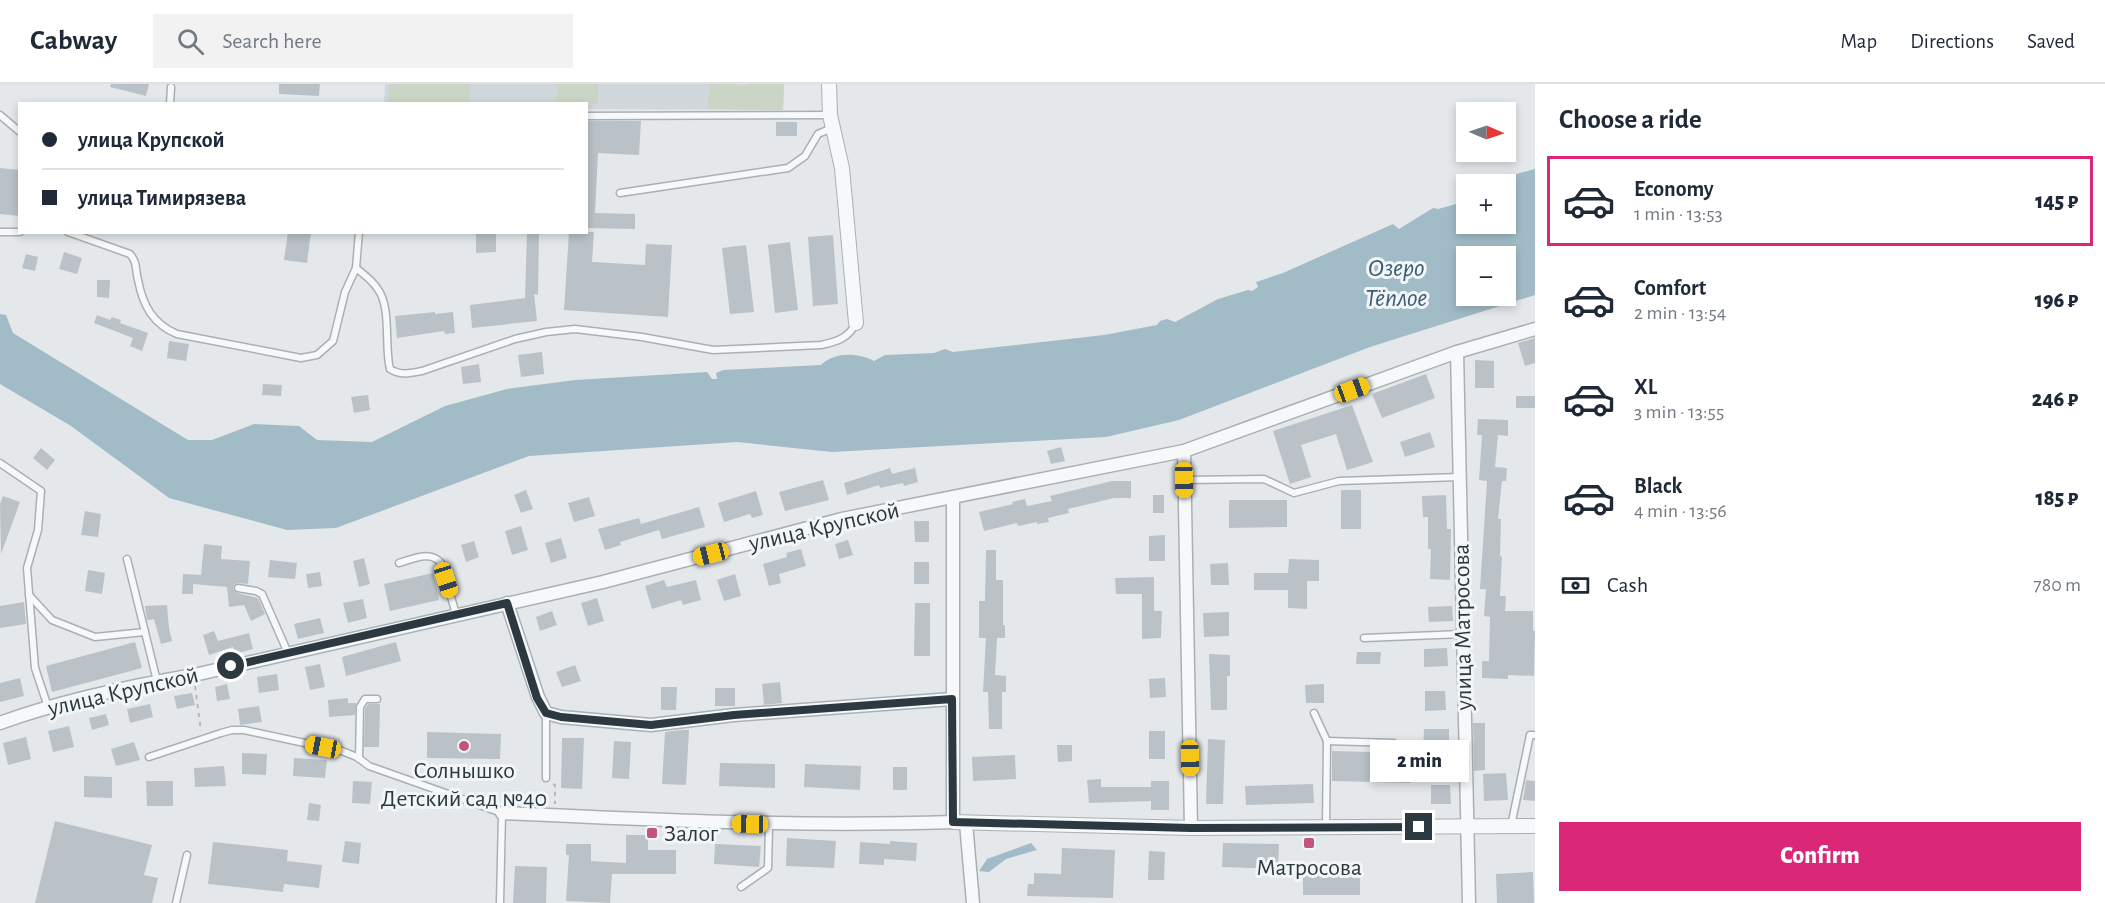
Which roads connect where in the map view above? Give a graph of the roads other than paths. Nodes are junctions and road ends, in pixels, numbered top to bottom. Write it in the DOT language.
graph roads {
  1 [pos="829,84"];
  2 [pos="171,87"];
  3 [pos="170,102"];
  4 [pos="0,115"];
  5 [pos="588,116"];
  6 [pos="831,121"];
  7 [pos="18,130"];
  8 [pos="620,193"];
  9 [pos="0,232"];
  10 [pos="18,232"];
  11 [pos="74,234"];
  12 [pos="359,234"];
  13 [pos="356,268"];
  14 [pos="856,323"];
  15 [pos="1535,329"];
  16 [pos="1457,352"];
  17 [pos="1184,452"];
  18 [pos="0,463"];
  19 [pos="1459,477"];
  20 [pos="1184,480"];
  21 [pos="953,498"];
  22 [pos="127,559"];
  23 [pos="399,563"];
  24 [pos="238,588"];
  25 [pos="29,595"];
  26 [pos="507,603"];
  27 [pos="456,614"];
  28 [pos="145,632"];
  29 [pos="1462,634"];
  30 [pos="1364,638"];
  31 [pos="288,653"];
  32 [pos="156,681"];
  33 [pos="377,699"];
  34 [pos="952,699"];
  35 [pos="48,708"];
  36 [pos="546,713"];
  37 [pos="1314,713"];
  38 [pos="0,723"];
  39 [pos="1535,735"];
  40 [pos="1327,741"];
  41 [pos="1394,743"];
  42 [pos="149,757"];
  43 [pos="359,759"];
  44 [pos="546,778"];
  45 [pos="502,813"];
  46 [pos="959,822"];
  47 [pos="769,824"];
  48 [pos="1535,826"];
  49 [pos="1326,827"];
  50 [pos="1466,827"];
  51 [pos="1511,827"];
  52 [pos="1191,828"];
  53 [pos="187,855"];
  54 [pos="741,887"];
  55 [pos="176,903"];
  56 [pos="500,903"];
  57 [pos="973,903"];
  58 [pos="1469,903"];
  1 -- 6 [label="street"];
  2 -- 3 [label="lane"];
  4 -- 7 [label="lane"];
  5 -- 6 [label="lane"];
  6 -- 8 [label="lane"];
  6 -- 14 [label="street"];
  9 -- 10 [label="lane"];
  11 -- 13 [label="lane"];
  12 -- 13 [label="lane"];
  13 -- 14 [label="lane"];
  15 -- 16 [label="street, улица Крупской"];
  16 -- 17 [label="street, улица Крупской"];
  16 -- 19 [label="street, улица Матросова"];
  17 -- 20 [label="street"];
  17 -- 21 [label="street, улица Крупской"];
  18 -- 25 [label="lane"];
  19 -- 20 [label="lane"];
  19 -- 29 [label="street, улица Матросова"];
  20 -- 52 [label="street"];
  21 -- 26 [label="street, улица Крупской"];
  21 -- 34 [label="street"];
  22 -- 28 [label="lane"];
  23 -- 27 [label="lane"];
  24 -- 31 [label="lane"];
  25 -- 28 [label="lane"];
  25 -- 35 [label="lane"];
  26 -- 27 [label="street, улица Крупской"];
  26 -- 36 [label="street"];
  27 -- 31 [label="street, улица Крупской"];
  28 -- 32 [label="lane"];
  29 -- 30 [label="lane"];
  29 -- 50 [label="street, улица Матросова"];
  31 -- 32 [label="street, улица Крупской"];
  32 -- 35 [label="street, улица Крупской"];
  33 -- 43 [label="lane"];
  34 -- 36 [label="street"];
  34 -- 46 [label="street"];
  35 -- 38 [label="street, улица Крупской"];
  36 -- 44 [label="lane"];
  37 -- 40 [label="lane"];
  39 -- 51 [label="lane"];
  40 -- 41 [label="lane"];
  40 -- 49 [label="lane"];
  42 -- 43 [label="lane"];
  43 -- 45 [label="lane"];
  45 -- 47 [label="street"];
  45 -- 56 [label="lane"];
  46 -- 47 [label="street"];
  46 -- 52 [label="street"];
  46 -- 57 [label="street"];
  47 -- 54 [label="lane"];
  48 -- 51 [label="street"];
  49 -- 50 [label="street"];
  49 -- 52 [label="street"];
  50 -- 51 [label="street"];
  50 -- 58 [label="street, улица Матросова"];
  53 -- 55 [label="lane"];
}
